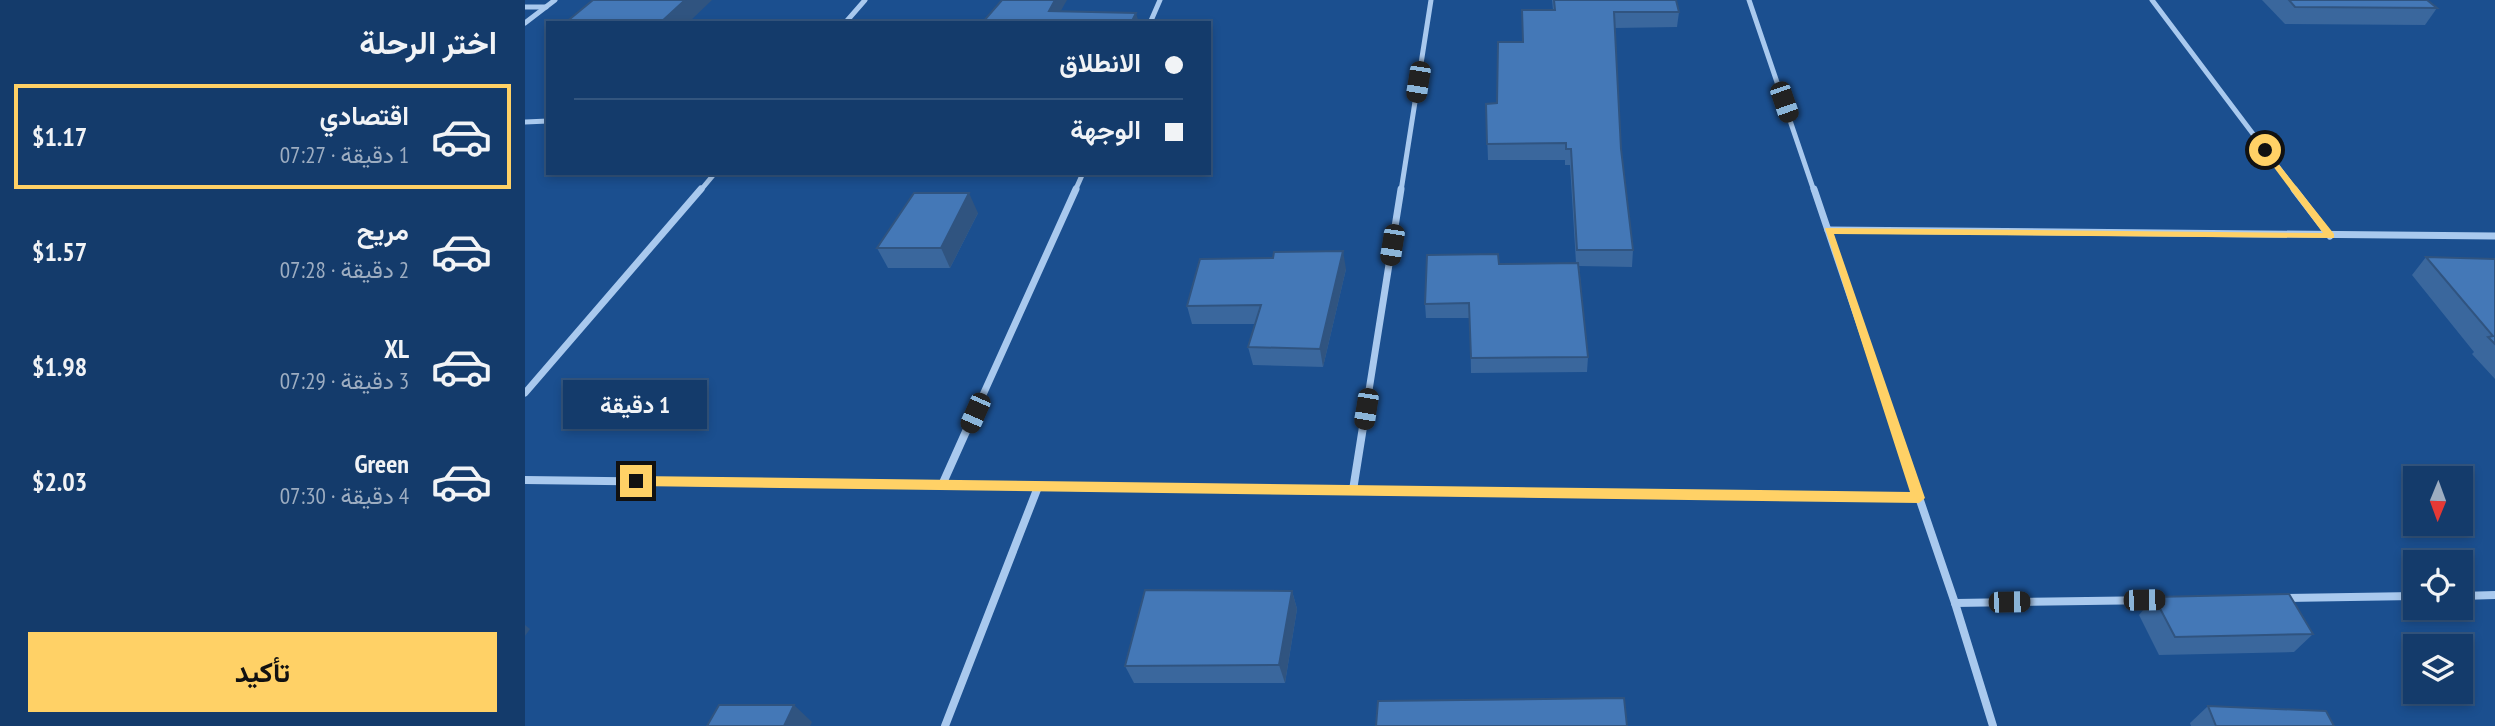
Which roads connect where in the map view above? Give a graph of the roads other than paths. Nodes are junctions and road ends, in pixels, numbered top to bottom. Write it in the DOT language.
graph roads {
  1 [pos="555,0"];
  2 [pos="865,0"];
  3 [pos="1160,0"];
  4 [pos="1431,0"];
  5 [pos="1749,0"];
  6 [pos="2152,0"];
  7 [pos="525,7"];
  8 [pos="546,7"];
  9 [pos="847,21"];
  10 [pos="1151,21"];
  11 [pos="525,23"];
  12 [pos="546,121"];
  13 [pos="525,122"];
  14 [pos="713,175"];
  15 [pos="1082,175"];
  16 [pos="1828,230"];
  17 [pos="2330,236"];
  18 [pos="2495,236"];
  19 [pos="525,393"];
  20 [pos="525,480"];
  21 [pos="942,485"];
  22 [pos="1038,487"];
  23 [pos="1353,490"];
  24 [pos="1919,498"];
  25 [pos="2495,595"];
  26 [pos="2403,596"];
  27 [pos="2473,596"];
  28 [pos="2276,598"];
  29 [pos="2164,600"];
  30 [pos="1955,603"];
  31 [pos="945,726"];
  32 [pos="1993,726"];
  1 -- 8 [label="street"];
  2 -- 9 [label="street"];
  3 -- 10 [label="street"];
  4 -- 23 [label="street"];
  5 -- 16 [label="street"];
  6 -- 17 [label="street"];
  7 -- 8 [label="street"];
  8 -- 11 [label="street"];
  12 -- 13 [label="street"];
  14 -- 19 [label="street"];
  15 -- 21 [label="street"];
  16 -- 17 [label="street"];
  16 -- 24 [label="street"];
  17 -- 18 [label="street"];
  20 -- 21 [label="street"];
  21 -- 22 [label="street"];
  22 -- 23 [label="street"];
  22 -- 31 [label="street"];
  23 -- 24 [label="street"];
  24 -- 30 [label="street"];
  25 -- 27 [label="street"];
  26 -- 28 [label="street"];
  29 -- 30 [label="street"];
  30 -- 32 [label="street"];
}
